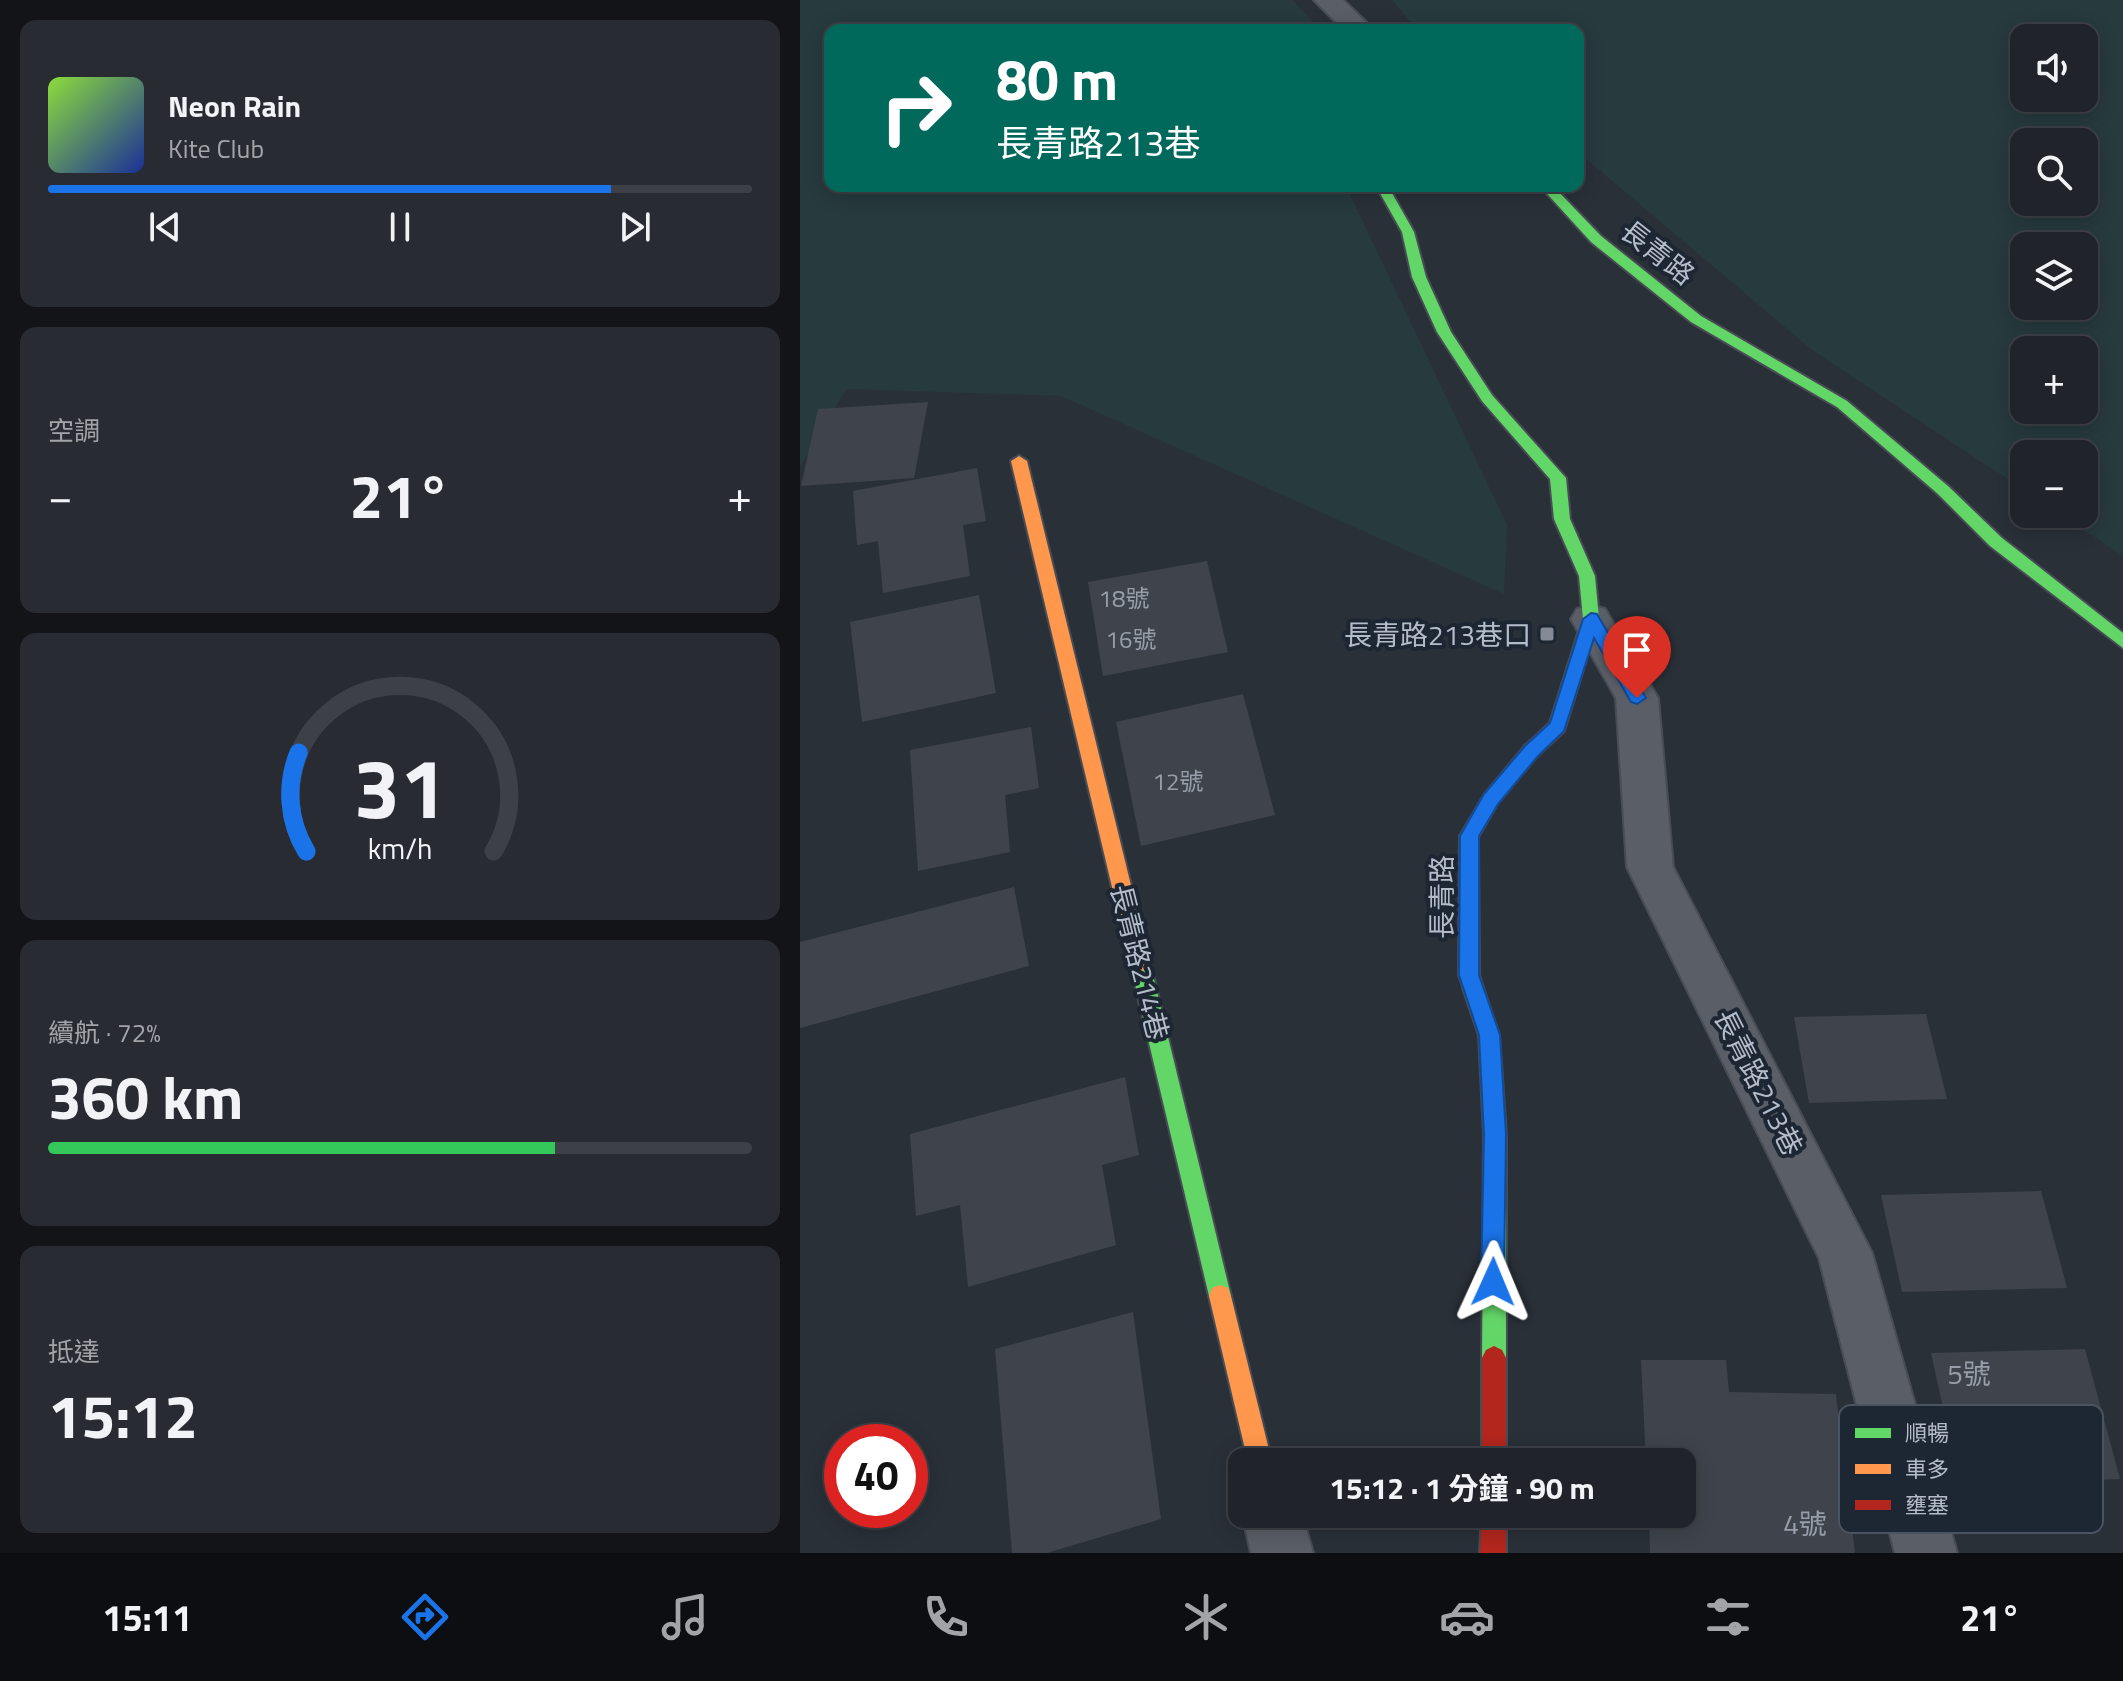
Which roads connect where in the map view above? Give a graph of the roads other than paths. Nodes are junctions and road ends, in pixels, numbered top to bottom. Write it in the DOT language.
graph roads {
  1 [pos="1327,0"];
  2 [pos="1353,24"];
  3 [pos="1385,192"];
  4 [pos="1552,192"];
  5 [pos="1019,461"];
  6 [pos="1591,619"];
  7 [pos="2123,642"];
  8 [pos="1886,1405"];
  9 [pos="1257,1448"];
  10 [pos="1494,1448"];
  11 [pos="1276,1528"];
  12 [pos="1494,1528"];
  13 [pos="1921,1533"];
  14 [pos="1282,1553"];
  15 [pos="1493,1553"];
  16 [pos="1926,1553"];
  1 -- 2 [label="street"];
  3 -- 6 [label="street, 長青路"];
  4 -- 7 [label="street, 長青路"];
  5 -- 9 [label="street, 長青路214巷"];
  6 -- 8 [label="street, 長青路213巷"];
  6 -- 10 [label="street, 長青路"];
  11 -- 14 [label="street"];
  12 -- 15 [label="street"];
  13 -- 16 [label="street, 長青路213巷"];
}
